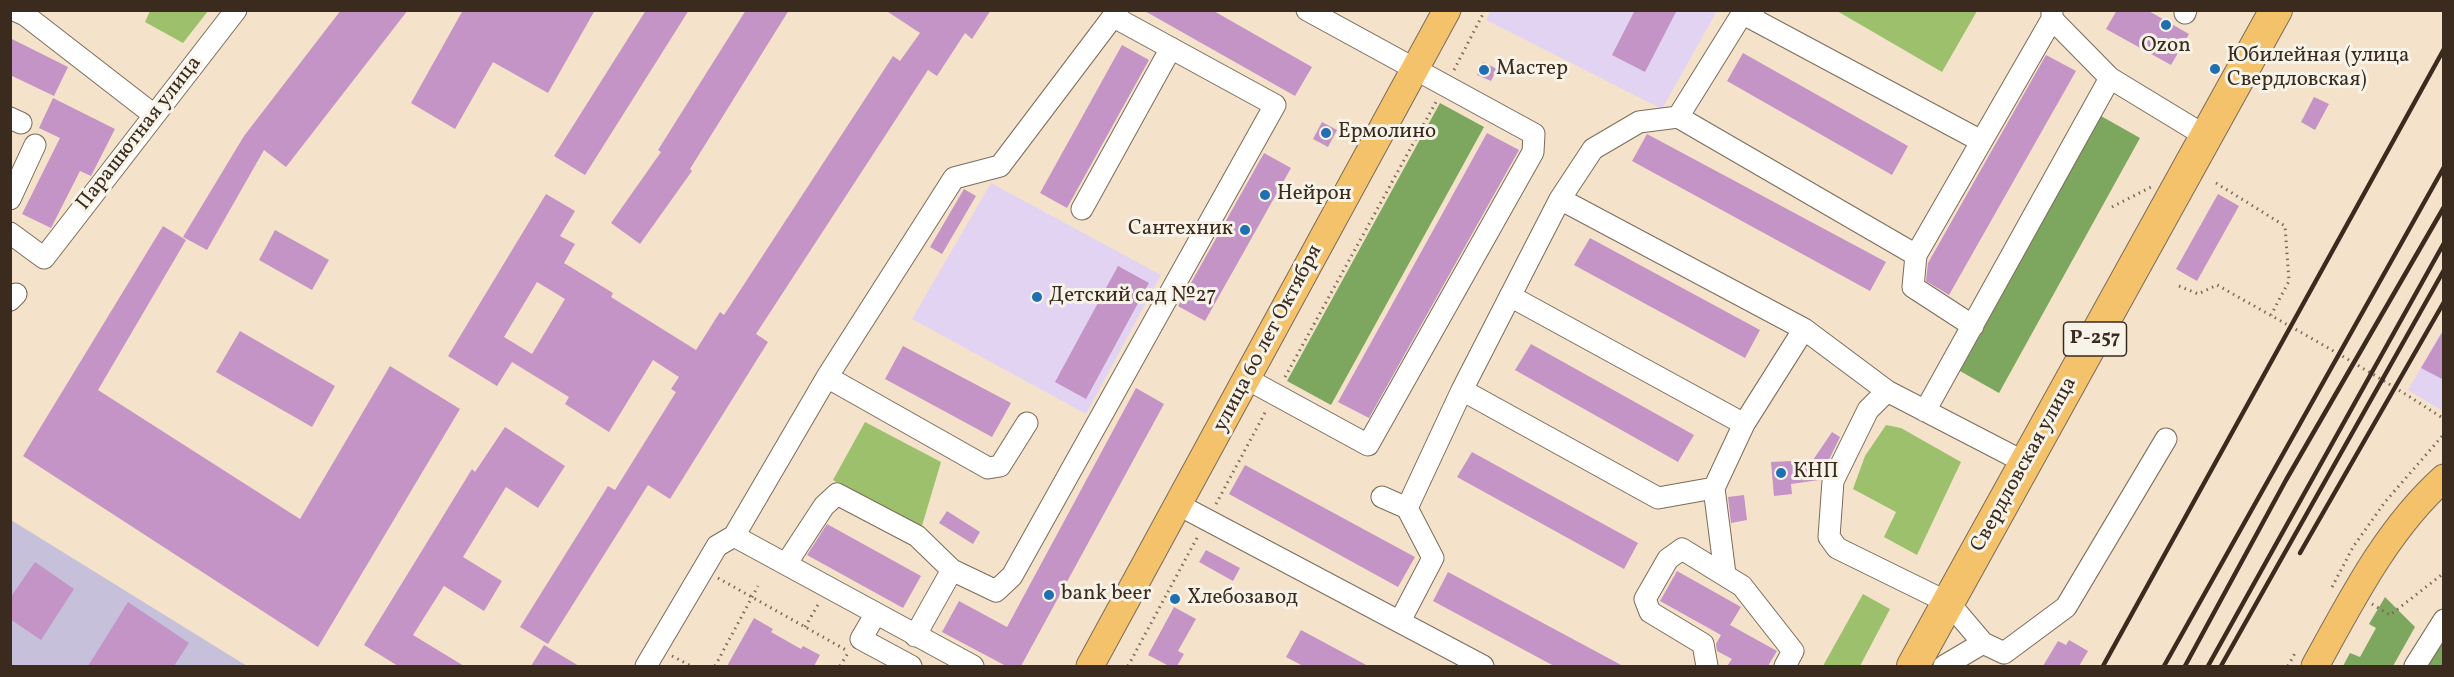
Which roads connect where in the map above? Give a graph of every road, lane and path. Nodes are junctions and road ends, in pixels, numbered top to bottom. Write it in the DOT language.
graph roads {
  1 [pos="14,10"];
  2 [pos="236,10"];
  3 [pos="1307,10"];
  4 [pos="1447,10"];
  5 [pos="1485,10"];
  6 [pos="2276,10"];
  7 [pos="1116,14"];
  8 [pos="1753,14"];
  9 [pos="2052,15"];
  10 [pos="1171,48"];
  11 [pos="1415,69"];
  12 [pos="2110,78"];
  13 [pos="1446,85"];
  14 [pos="154,115"];
  15 [pos="1678,117"];
  16 [pos="2207,137"];
  17 [pos="1981,141"];
  18 [pos="35,145"];
  19 [pos="2157,178"];
  20 [pos="2216,183"];
  21 [pos="10,199"];
  22 [pos="1560,200"];
  23 [pos="2112,207"];
  24 [pos="1082,209"];
  25 [pos="10,233"];
  26 [pos="1916,255"];
  27 [pos="2179,286"];
  28 [pos="1510,296"];
  29 [pos="2271,315"];
  30 [pos="1973,326"];
  31 [pos="1804,329"];
  32 [pos="827,377"];
  33 [pos="1247,379"];
  34 [pos="1462,390"];
  35 [pos="1887,391"];
  36 [pos="1275,395"];
  37 [pos="1925,411"];
  38 [pos="2444,419"];
  39 [pos="1027,423"];
  40 [pos="1744,424"];
  41 [pos="2166,439"];
  42 [pos="2026,463"];
  43 [pos="2444,478"];
  44 [pos="1714,488"];
  45 [pos="1382,497"];
  46 [pos="1179,504"];
  47 [pos="1407,508"];
  48 [pos="1207,520"];
  49 [pos="734,536"];
  50 [pos="786,564"];
  51 [pos="703,570"];
  52 [pos="952,570"];
  53 [pos="2444,573"];
  54 [pos="1725,574"];
  55 [pos="758,586"];
  56 [pos="828,588"];
  57 [pos="2344,589"];
  58 [pos="752,597"];
  59 [pos="1949,603"];
  60 [pos="875,615"];
  61 [pos="2444,620"];
  62 [pos="1400,621"];
  63 [pos="805,627"];
  64 [pos="915,636"];
  65 [pos="1983,643"];
  66 [pos="849,651"];
  67 [pos="857,656"];
  68 [pos="940,659"];
  69 [pos="648,666"];
  70 [pos="715,666"];
  71 [pos="840,666"];
  72 [pos="911,666"];
  73 [pos="973,666"];
  74 [pos="1090,666"];
  75 [pos="1128,666"];
  76 [pos="1484,666"];
  77 [pos="1707,666"];
  78 [pos="1785,666"];
  79 [pos="1913,666"];
  80 [pos="1944,666"];
  81 [pos="2315,666"];
  82 [pos="2415,666"];
  1 -- 14 [label="street"];
  2 -- 14 [label="street, Парашютная улица"];
  3 -- 11 [label="street"];
  4 -- 11 [label="main road, улица 60 лет Октября"];
  5 -- 13 [label="path"];
  6 -- 16 [label="highway, Свердловская улица / Р-257"];
  7 -- 10 [label="street"];
  7 -- 32 [label="street"];
  8 -- 15 [label="street"];
  8 -- 17 [label="street"];
  9 -- 12 [label="street"];
  9 -- 17 [label="street"];
  10 -- 24 [label="street"];
  10 -- 52 [label="street"];
  11 -- 13 [label="street"];
  11 -- 33 [label="main road, улица 60 лет Октября"];
  12 -- 16 [label="street"];
  12 -- 30 [label="street"];
  13 -- 36 [label="path"];
  13 -- 36 [label="street"];
  14 -- 25 [label="street, Парашютная улица"];
  15 -- 22 [label="street"];
  15 -- 26 [label="street"];
  16 -- 42 [label="highway, Свердловская улица / Р-257"];
  17 -- 26 [label="street"];
  18 -- 21 [label="street"];
  19 -- 23 [label="path"];
  20 -- 29 [label="path"];
  22 -- 28 [label="street"];
  22 -- 31 [label="street"];
  26 -- 30 [label="street"];
  27 -- 29 [label="path"];
  28 -- 34 [label="street"];
  28 -- 40 [label="street"];
  29 -- 38 [label="path"];
  30 -- 37 [label="street"];
  31 -- 35 [label="street"];
  31 -- 40 [label="street"];
  32 -- 39 [label="street"];
  32 -- 49 [label="street"];
  33 -- 36 [label="street"];
  33 -- 46 [label="main road, улица 60 лет Октября"];
  34 -- 44 [label="street"];
  34 -- 47 [label="street"];
  35 -- 37 [label="street"];
  35 -- 59 [label="street"];
  36 -- 48 [label="path"];
  37 -- 42 [label="street"];
  40 -- 44 [label="street"];
  41 -- 65 [label="street"];
  42 -- 59 [label="highway, Свердловская улица / Р-257"];
  43 -- 57 [label="main road"];
  44 -- 54 [label="street"];
  45 -- 47 [label="street"];
  46 -- 48 [label="street"];
  46 -- 74 [label="main road, улица 60 лет Октября"];
  47 -- 62 [label="street"];
  48 -- 62 [label="street"];
  48 -- 75 [label="path"];
  49 -- 50 [label="street"];
  49 -- 51 [label="street"];
  50 -- 52 [label="street"];
  50 -- 56 [label="street"];
  51 -- 58 [label="path"];
  51 -- 69 [label="street"];
  52 -- 64 [label="street"];
  53 -- 57 [label="path"];
  54 -- 77 [label="street"];
  54 -- 78 [label="street"];
  55 -- 58 [label="path"];
  56 -- 60 [label="street"];
  56 -- 63 [label="path"];
  57 -- 81 [label="main road"];
  58 -- 63 [label="path"];
  58 -- 70 [label="path"];
  59 -- 65 [label="street"];
  59 -- 79 [label="highway, Свердловская улица / Р-257"];
  60 -- 64 [label="street"];
  60 -- 72 [label="street"];
  61 -- 82 [label="street"];
  62 -- 76 [label="street"];
  63 -- 66 [label="path"];
  64 -- 68 [label="street"];
  65 -- 80 [label="street"];
  66 -- 67 [label="path"];
  66 -- 71 [label="path"];
  68 -- 73 [label="street"];
}
